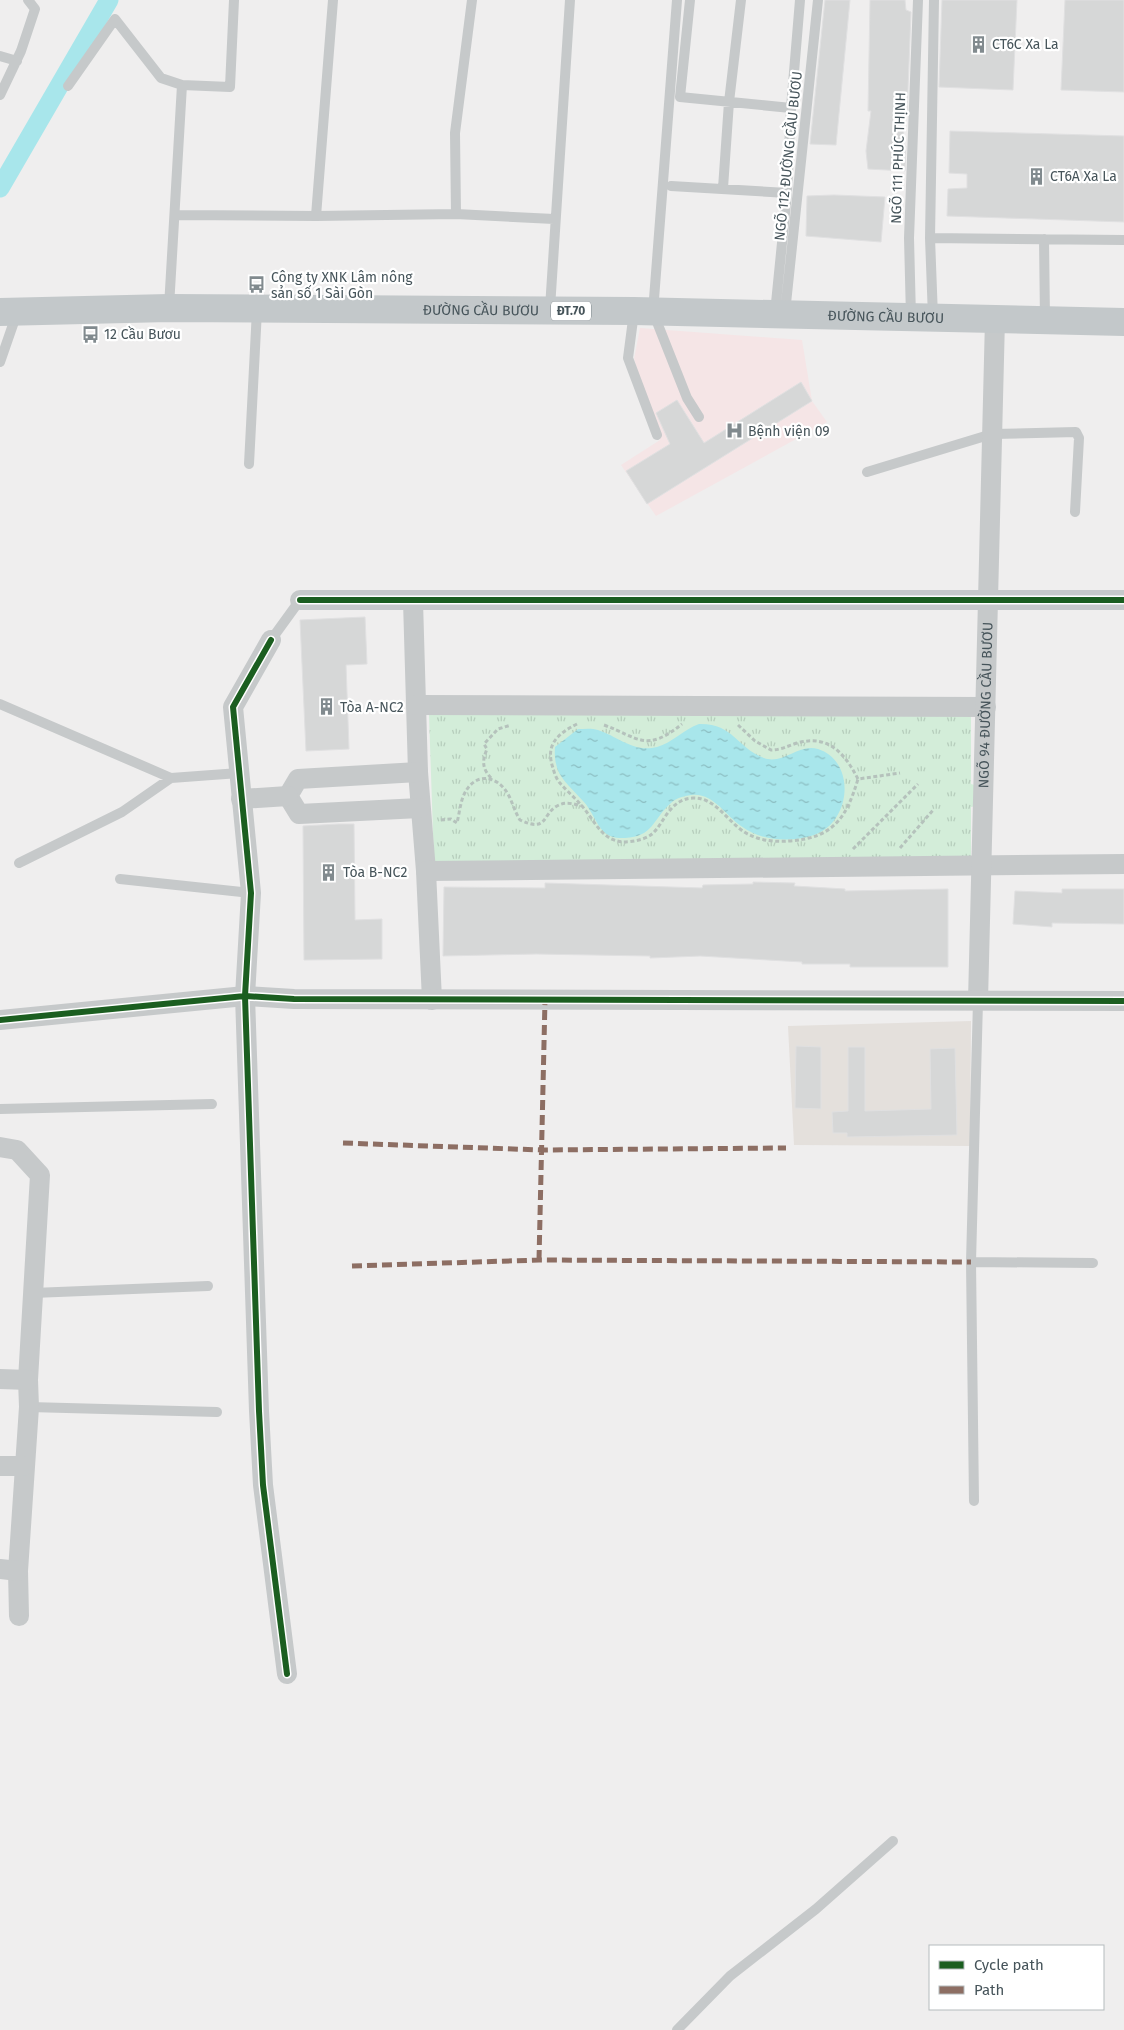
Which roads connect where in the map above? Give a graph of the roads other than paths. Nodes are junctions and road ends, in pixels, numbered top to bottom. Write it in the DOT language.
graph roads {
  1 [pos="28,0"];
  2 [pos="234,0"];
  3 [pos="333,0"];
  4 [pos="472,0"];
  5 [pos="570,0"];
  6 [pos="677,0"];
  7 [pos="690,0"];
  8 [pos="742,0"];
  9 [pos="800,0"];
  10 [pos="818,0"];
  11 [pos="918,0"];
  12 [pos="934,0"];
  13 [pos="0,56"];
  14 [pos="16,61"];
  15 [pos="182,85"];
  16 [pos="68,86"];
  17 [pos="0,95"];
  18 [pos="729,102"];
  19 [pos="791,108"];
  20 [pos="671,186"];
  21 [pos="723,188"];
  22 [pos="787,193"];
  23 [pos="175,214"];
  24 [pos="456,214"];
  25 [pos="316,216"];
  26 [pos="554,219"];
  27 [pos="930,238"];
  28 [pos="1044,239"];
  29 [pos="1124,240"];
  30 [pos="169,308"];
  31 [pos="258,309"];
  32 [pos="550,311"];
  33 [pos="643,311"];
  34 [pos="9,312"];
  35 [pos="780,314"];
  36 [pos="922,318"];
  37 [pos="995,319"];
  38 [pos="1045,320"];
  39 [pos="1124,322"];
  40 [pos="0,362"];
  41 [pos="699,417"];
  42 [pos="992,434"];
  43 [pos="657,435"];
  44 [pos="249,464"];
  45 [pos="867,472"];
  46 [pos="1075,512"];
  47 [pos="988,599"];
  48 [pos="300,600"];
  49 [pos="413,600"];
  50 [pos="1124,600"];
  51 [pos="271,640"];
  52 [pos="0,704"];
  53 [pos="416,705"];
  54 [pos="986,706"];
  55 [pos="418,772"];
  56 [pos="239,773"];
  57 [pos="171,778"];
  58 [pos="288,796"];
  59 [pos="241,799"];
  60 [pos="420,808"];
  61 [pos="19,863"];
  62 [pos="982,864"];
  63 [pos="1124,864"];
  64 [pos="426,870"];
  65 [pos="120,879"];
  66 [pos="251,893"];
  67 [pos="245,996"];
  68 [pos="432,1000"];
  69 [pos="978,1001"];
  70 [pos="1124,1001"];
  71 [pos="0,1020"];
  72 [pos="212,1104"];
  73 [pos="0,1109"];
  74 [pos="0,1147"];
  75 [pos="971,1262"];
  76 [pos="1093,1263"];
  77 [pos="208,1286"];
  78 [pos="33,1292"];
  79 [pos="0,1379"];
  80 [pos="28,1380"];
  81 [pos="29,1407"];
  82 [pos="218,1412"];
  83 [pos="0,1466"];
  84 [pos="23,1466"];
  85 [pos="974,1501"];
  86 [pos="9,1570"];
  87 [pos="19,1616"];
  88 [pos="287,1674"];
  89 [pos="893,1841"];
  90 [pos="677,2030"];
  1 -- 14 [label="lane"];
  2 -- 15 [label="lane"];
  3 -- 25 [label="lane"];
  4 -- 24 [label="lane"];
  5 -- 26 [label="lane"];
  6 -- 33 [label="lane"];
  7 -- 18 [label="lane"];
  8 -- 18 [label="lane"];
  9 -- 19 [label="lane"];
  10 -- 35 [label="lane, NGÕ 112 ĐƯỜNG CẦU BƯƠU"];
  11 -- 36 [label="lane, NGÕ 111 PHÚC THỊNH"];
  12 -- 27 [label="lane"];
  13 -- 14 [label="lane"];
  14 -- 17 [label="lane"];
  15 -- 16 [label="lane"];
  15 -- 23 [label="lane"];
  18 -- 19 [label="lane"];
  18 -- 21 [label="lane"];
  19 -- 22 [label="lane"];
  20 -- 21 [label="lane"];
  21 -- 22 [label="lane"];
  22 -- 35 [label="lane"];
  23 -- 25 [label="lane"];
  23 -- 30 [label="lane"];
  24 -- 25 [label="lane"];
  24 -- 26 [label="lane"];
  26 -- 32 [label="lane"];
  27 -- 28 [label="lane"];
  27 -- 36 [label="lane"];
  28 -- 29 [label="lane"];
  28 -- 38 [label="lane"];
  30 -- 31 [label="main road, ĐƯỜNG CẦU BƯƠU / ĐT.70"];
  30 -- 34 [label="main road, ĐƯỜNG CẦU BƯƠU / ĐT.70"];
  31 -- 32 [label="main road, ĐƯỜNG CẦU BƯƠU / ĐT.70"];
  31 -- 44 [label="lane"];
  32 -- 33 [label="main road, ĐƯỜNG CẦU BƯƠU / ĐT.70"];
  33 -- 35 [label="main road, ĐƯỜNG CẦU BƯƠU / ĐT.70"];
  33 -- 41 [label="lane"];
  33 -- 43 [label="lane"];
  34 -- 40 [label="lane"];
  35 -- 36 [label="main road, ĐƯỜNG CẦU BƯƠU / ĐT.70"];
  36 -- 37 [label="main road, ĐƯỜNG CẦU BƯƠU / ĐT.70"];
  37 -- 38 [label="main road, ĐƯỜNG CẦU BƯƠU / ĐT.70"];
  37 -- 42 [label="street, NGÕ 94 ĐƯỜNG CẦU BƯƠU"];
  38 -- 39 [label="main road, ĐƯỜNG CẦU BƯƠU / ĐT.70"];
  42 -- 45 [label="lane"];
  42 -- 46 [label="lane"];
  42 -- 47 [label="street, NGÕ 94 ĐƯỜNG CẦU BƯƠU"];
  47 -- 49 [label="street"];
  47 -- 50 [label="street"];
  47 -- 54 [label="street, NGÕ 94 ĐƯỜNG CẦU BƯƠU"];
  48 -- 49 [label="street"];
  48 -- 51 [label="lane"];
  49 -- 53 [label="street"];
  51 -- 56 [label="street"];
  52 -- 57 [label="lane"];
  53 -- 54 [label="street"];
  53 -- 55 [label="street"];
  54 -- 62 [label="street, NGÕ 94 ĐƯỜNG CẦU BƯƠU"];
  55 -- 58 [label="street"];
  55 -- 60 [label="street"];
  56 -- 57 [label="lane"];
  56 -- 59 [label="street"];
  57 -- 61 [label="lane"];
  58 -- 59 [label="street"];
  58 -- 60 [label="street"];
  59 -- 66 [label="street"];
  60 -- 64 [label="street"];
  62 -- 63 [label="street"];
  62 -- 64 [label="street"];
  62 -- 69 [label="street, NGÕ 94 ĐƯỜNG CẦU BƯƠU"];
  64 -- 68 [label="street"];
  65 -- 66 [label="lane"];
  66 -- 67 [label="street"];
  67 -- 68 [label="street"];
  67 -- 71 [label="street"];
  67 -- 88 [label="street"];
  68 -- 69 [label="street"];
  69 -- 70 [label="street"];
  69 -- 75 [label="lane"];
  72 -- 73 [label="lane"];
  74 -- 78 [label="street"];
  75 -- 76 [label="lane"];
  75 -- 85 [label="lane"];
  77 -- 78 [label="lane"];
  78 -- 80 [label="street"];
  79 -- 80 [label="street"];
  80 -- 81 [label="street"];
  81 -- 82 [label="lane"];
  81 -- 84 [label="street"];
  83 -- 84 [label="street"];
  84 -- 86 [label="street"];
  86 -- 87 [label="street"];
  89 -- 90 [label="lane"];
}
